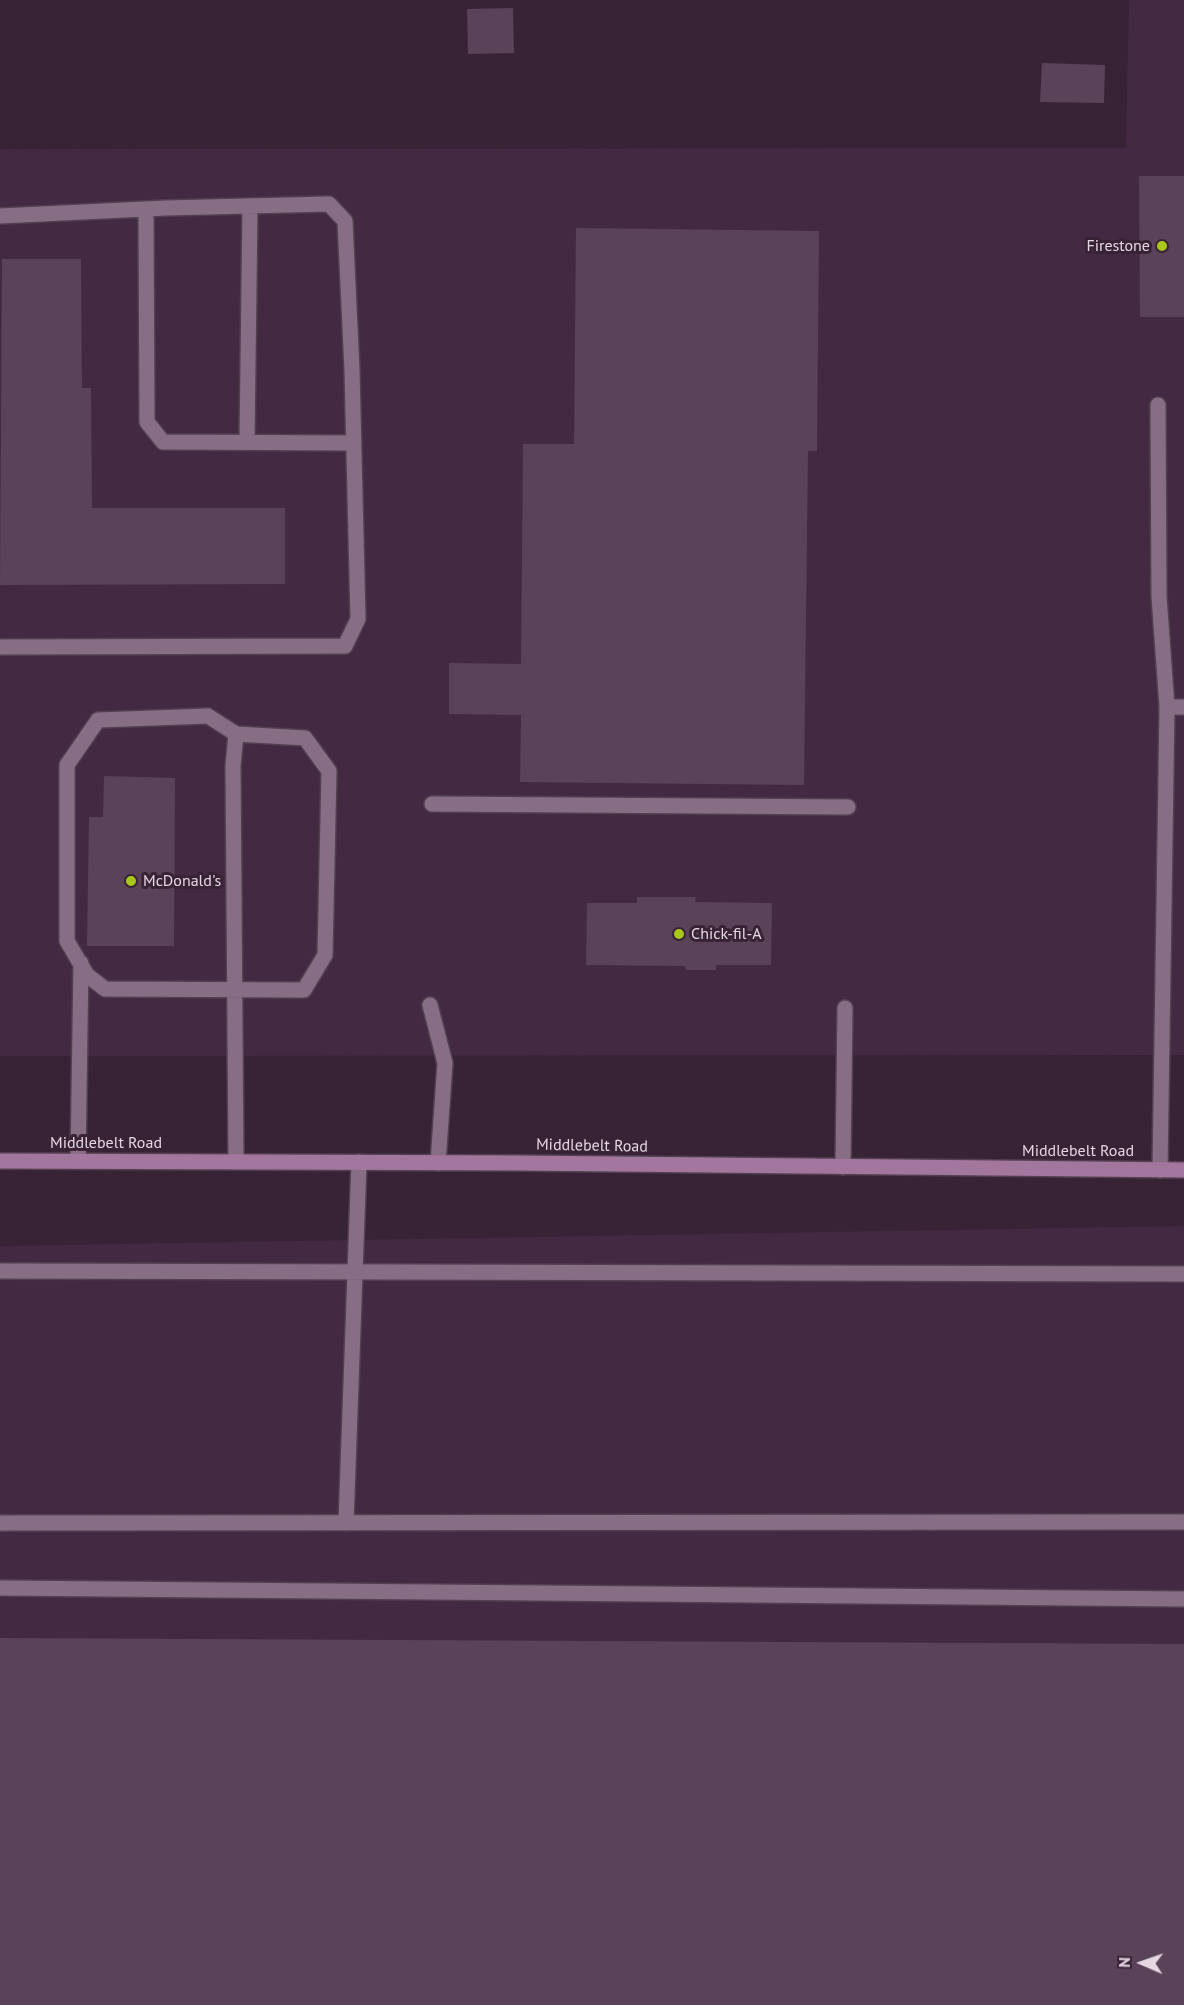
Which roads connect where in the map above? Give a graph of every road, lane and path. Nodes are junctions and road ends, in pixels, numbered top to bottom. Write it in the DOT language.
graph roads {
  1 [pos="250,206"];
  2 [pos="146,209"];
  3 [pos="0,216"];
  4 [pos="1158,405"];
  5 [pos="247,442"];
  6 [pos="354,443"];
  7 [pos="0,646"];
  8 [pos="1167,707"];
  9 [pos="1184,707"];
  10 [pos="236,734"];
  11 [pos="432,804"];
  12 [pos="848,807"];
  13 [pos="81,963"];
  14 [pos="236,991"];
  15 [pos="430,1005"];
  16 [pos="846,1008"];
  17 [pos="0,1161"];
  18 [pos="78,1161"];
  19 [pos="236,1161"];
  20 [pos="359,1162"];
  21 [pos="438,1163"];
  22 [pos="843,1167"];
  23 [pos="1160,1170"];
  24 [pos="1184,1170"];
  25 [pos="0,1271"];
  26 [pos="355,1272"];
  27 [pos="1184,1274"];
  28 [pos="1184,1522"];
  29 [pos="0,1523"];
  30 [pos="346,1523"];
  31 [pos="0,1588"];
  32 [pos="1184,1599"];
  1 -- 2 [label="lane"];
  1 -- 5 [label="lane"];
  1 -- 6 [label="lane"];
  2 -- 3 [label="lane"];
  2 -- 5 [label="lane"];
  4 -- 8 [label="lane"];
  5 -- 6 [label="lane"];
  6 -- 7 [label="lane"];
  8 -- 9 [label="lane"];
  8 -- 23 [label="lane"];
  10 -- 13 [label="lane"];
  10 -- 14 [label="lane"];
  10 -- 14 [label="lane"];
  11 -- 12 [label="lane"];
  13 -- 14 [label="lane"];
  13 -- 18 [label="lane"];
  14 -- 19 [label="lane"];
  15 -- 21 [label="lane"];
  16 -- 22 [label="lane"];
  17 -- 18 [label="main road, Middlebelt Road"];
  18 -- 19 [label="main road, Middlebelt Road"];
  19 -- 20 [label="main road, Middlebelt Road"];
  20 -- 21 [label="main road, Middlebelt Road"];
  20 -- 26 [label="lane"];
  21 -- 22 [label="main road, Middlebelt Road"];
  22 -- 23 [label="main road, Middlebelt Road"];
  23 -- 24 [label="main road, Middlebelt Road"];
  25 -- 26 [label="lane"];
  26 -- 27 [label="lane"];
  26 -- 30 [label="lane"];
  28 -- 30 [label="lane"];
  29 -- 30 [label="lane"];
  31 -- 32 [label="lane"];
}
